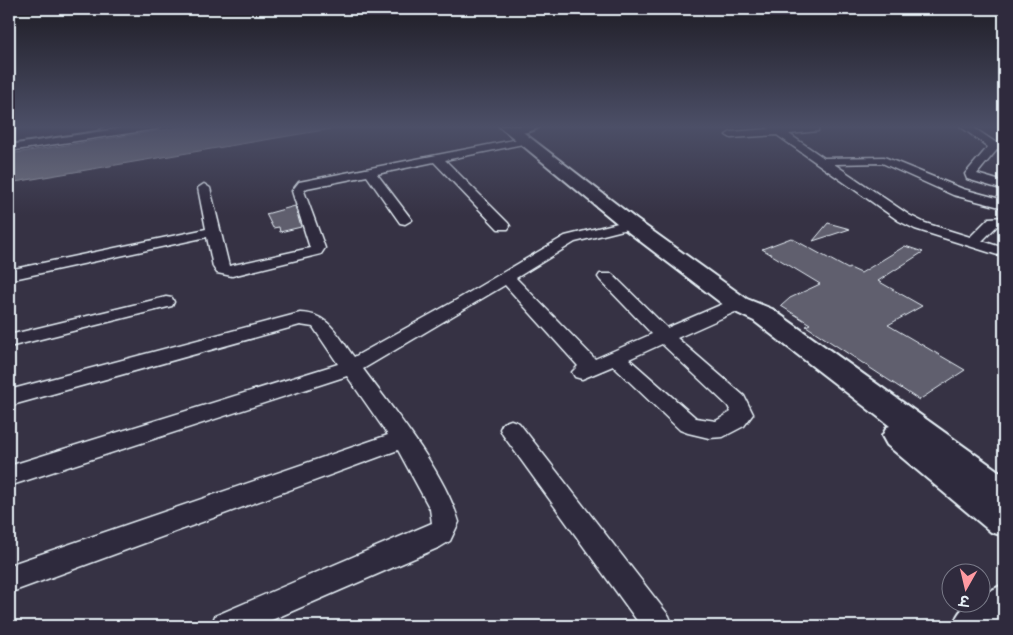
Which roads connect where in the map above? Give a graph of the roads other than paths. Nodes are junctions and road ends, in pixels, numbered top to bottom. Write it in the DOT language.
graph roads {
  1 [pos="442,156"];
  2 [pos="546,156"];
  3 [pos="814,156"];
  4 [pos="986,156"];
  5 [pos="436,158"];
  6 [pos="823,162"];
  7 [pos="369,171"];
  8 [pos="1004,186"];
  9 [pos="204,188"];
  10 [pos="1004,204"];
  11 [pos="405,220"];
  12 [pos="1004,221"];
  13 [pos="630,224"];
  14 [pos="503,226"];
  15 [pos="213,232"];
  16 [pos="972,243"];
  17 [pos="1004,253"];
  18 [pos="9,275"];
  19 [pos="506,277"];
  20 [pos="606,277"];
  21 [pos="166,302"];
  22 [pos="738,304"];
  23 [pos="665,336"];
  24 [pos="9,341"];
  25 [pos="616,358"];
  26 [pos="351,367"];
  27 [pos="9,398"];
  28 [pos="511,429"];
  29 [pos="403,440"];
  30 [pos="9,476"];
  31 [pos="1004,494"];
  32 [pos="1004,520"];
  33 [pos="9,579"];
  34 [pos="1004,604"];
  35 [pos="224,626"];
  36 [pos="659,626"];
  37 [pos="974,626"];
  1 -- 5 [label="street"];
  2 -- 13 [label="main road"];
  3 -- 6 [label="street"];
  4 -- 8 [label="street"];
  5 -- 7 [label="street"];
  5 -- 14 [label="street"];
  6 -- 10 [label="street"];
  6 -- 16 [label="street"];
  7 -- 11 [label="street"];
  7 -- 15 [label="street"];
  9 -- 15 [label="street"];
  12 -- 16 [label="street"];
  13 -- 19 [label="street"];
  13 -- 22 [label="main road"];
  15 -- 18 [label="street"];
  16 -- 17 [label="street"];
  19 -- 25 [label="street"];
  19 -- 26 [label="street"];
  20 -- 23 [label="street"];
  21 -- 24 [label="street"];
  22 -- 23 [label="street"];
  22 -- 31 [label="main road"];
  22 -- 32 [label="main road"];
  23 -- 25 [label="street"];
  23 -- 25 [label="street"];
  26 -- 27 [label="street"];
  26 -- 29 [label="street"];
  26 -- 30 [label="street"];
  28 -- 36 [label="street"];
  29 -- 33 [label="street"];
  29 -- 35 [label="street"];
  34 -- 37 [label="main road"];
}
